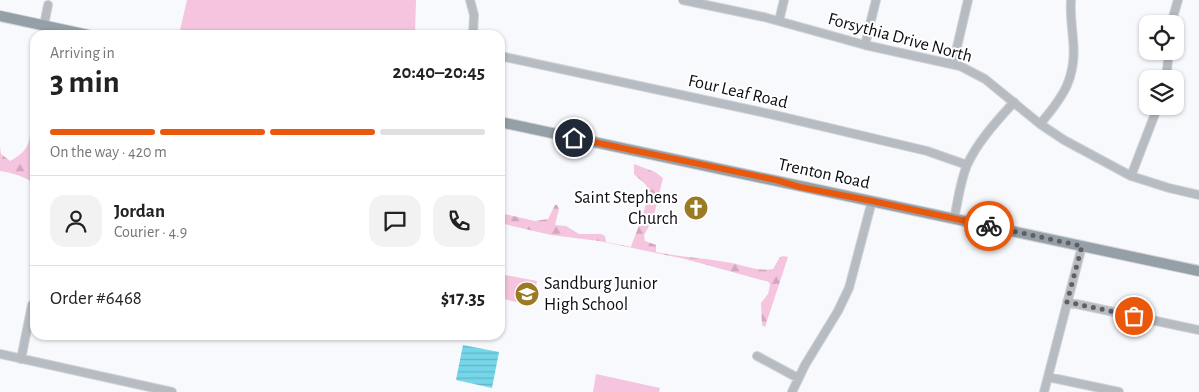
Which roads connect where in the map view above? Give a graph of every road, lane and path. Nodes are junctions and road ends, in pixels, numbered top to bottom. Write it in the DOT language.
graph roads {
  1 [pos="470,0"];
  2 [pos="683,0"];
  3 [pos="784,0"];
  4 [pos="876,0"];
  5 [pos="968,0"];
  6 [pos="1071,0"];
  7 [pos="1178,0"];
  8 [pos="48,5"];
  9 [pos="1174,15"];
  10 [pos="0,16"];
  11 [pos="779,21"];
  12 [pos="44,26"];
  13 [pos="64,30"];
  14 [pos="473,30"];
  15 [pos="865,44"];
  16 [pos="505,57"];
  17 [pos="953,64"];
  18 [pos="1014,102"];
  19 [pos="1155,115"];
  20 [pos="505,123"];
  21 [pos="1040,124"];
  22 [pos="968,165"];
  23 [pos="1131,176"];
  24 [pos="1199,195"];
  25 [pos="872,201"];
  26 [pos="954,219"];
  27 [pos="1082,246"];
  28 [pos="1199,271"];
  29 [pos="1067,302"];
  30 [pos="30,315"];
  31 [pos="1199,330"];
  32 [pos="0,354"];
  33 [pos="756,356"];
  34 [pos="21,359"];
  35 [pos="1048,377"];
  36 [pos="798,378"];
  37 [pos="172,392"];
  38 [pos="792,392"];
  39 [pos="1044,392"];
  40 [pos="1119,392"];
  1 -- 14 [label="street"];
  2 -- 11 [label="street, Forsythia Drive North"];
  3 -- 11 [label="street"];
  4 -- 15 [label="street"];
  5 -- 17 [label="street"];
  6 -- 21 [label="street"];
  7 -- 9 [label="street"];
  8 -- 12 [label="street"];
  10 -- 12 [label="main road"];
  11 -- 15 [label="street, Forsythia Drive North"];
  12 -- 13 [label="main road"];
  15 -- 17 [label="street, Forsythia Drive North"];
  16 -- 22 [label="street, Four Leaf Road"];
  17 -- 18 [label="street, Forsythia Drive North"];
  18 -- 21 [label="street, Forsythia Drive North"];
  18 -- 22 [label="street"];
  19 -- 23 [label="street"];
  20 -- 25 [label="main road, Trenton Road"];
  21 -- 23 [label="street, Forsythia Drive North"];
  22 -- 26 [label="street"];
  23 -- 24 [label="street, Forsythia Drive North"];
  25 -- 26 [label="main road, Trenton Road"];
  25 -- 36 [label="street"];
  26 -- 27 [label="main road, Trenton Road"];
  27 -- 28 [label="main road, Trenton Road"];
  27 -- 29 [label="street"];
  29 -- 31 [label="street"];
  29 -- 35 [label="street"];
  30 -- 34 [label="street"];
  32 -- 34 [label="street"];
  33 -- 36 [label="street"];
  34 -- 37 [label="street"];
  35 -- 39 [label="street"];
  35 -- 40 [label="street"];
  36 -- 38 [label="street"];
}
